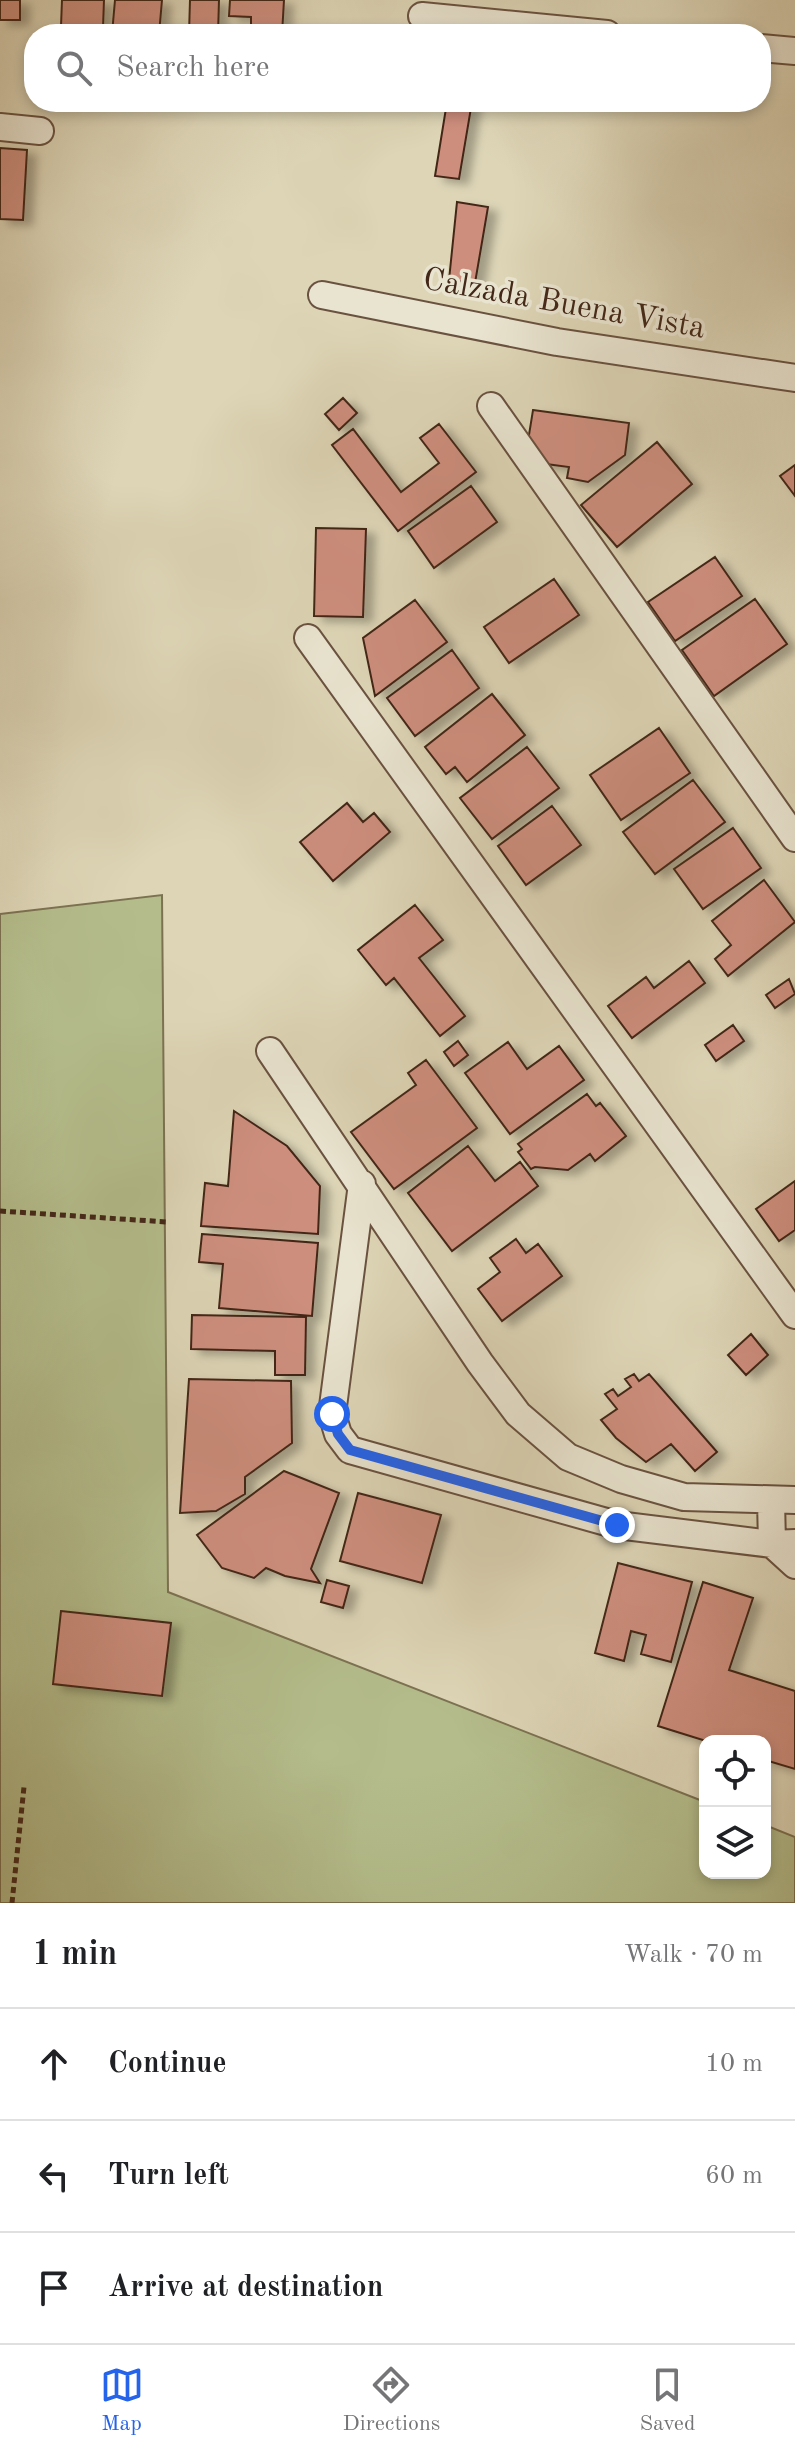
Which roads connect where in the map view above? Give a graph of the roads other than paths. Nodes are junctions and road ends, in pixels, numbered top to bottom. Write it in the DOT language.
graph roads {
  1 [pos="422,16"];
  2 [pos="504,24"];
  3 [pos="771,49"];
  4 [pos="795,51"];
  5 [pos="0,127"];
  6 [pos="40,131"];
  7 [pos="322,295"];
  8 [pos="795,378"];
  9 [pos="491,406"];
  10 [pos="308,638"];
  11 [pos="795,838"];
  12 [pos="270,1051"];
  13 [pos="362,1184"];
  14 [pos="795,1315"];
  15 [pos="621,1479"];
  16 [pos="783,1500"];
  17 [pos="617,1525"];
  18 [pos="784,1544"];
  19 [pos="795,1565"];
  1 -- 2 [label="street"];
  3 -- 4 [label="street"];
  5 -- 6 [label="street"];
  7 -- 8 [label="street, Calzada Buena Vista"];
  9 -- 11 [label="street"];
  10 -- 14 [label="street"];
  12 -- 13 [label="street"];
  13 -- 15 [label="street"];
  13 -- 17 [label="street"];
  15 -- 16 [label="street"];
  15 -- 17 [label="street"];
  16 -- 18 [label="street"];
  17 -- 18 [label="street"];
  18 -- 19 [label="street"];
}
